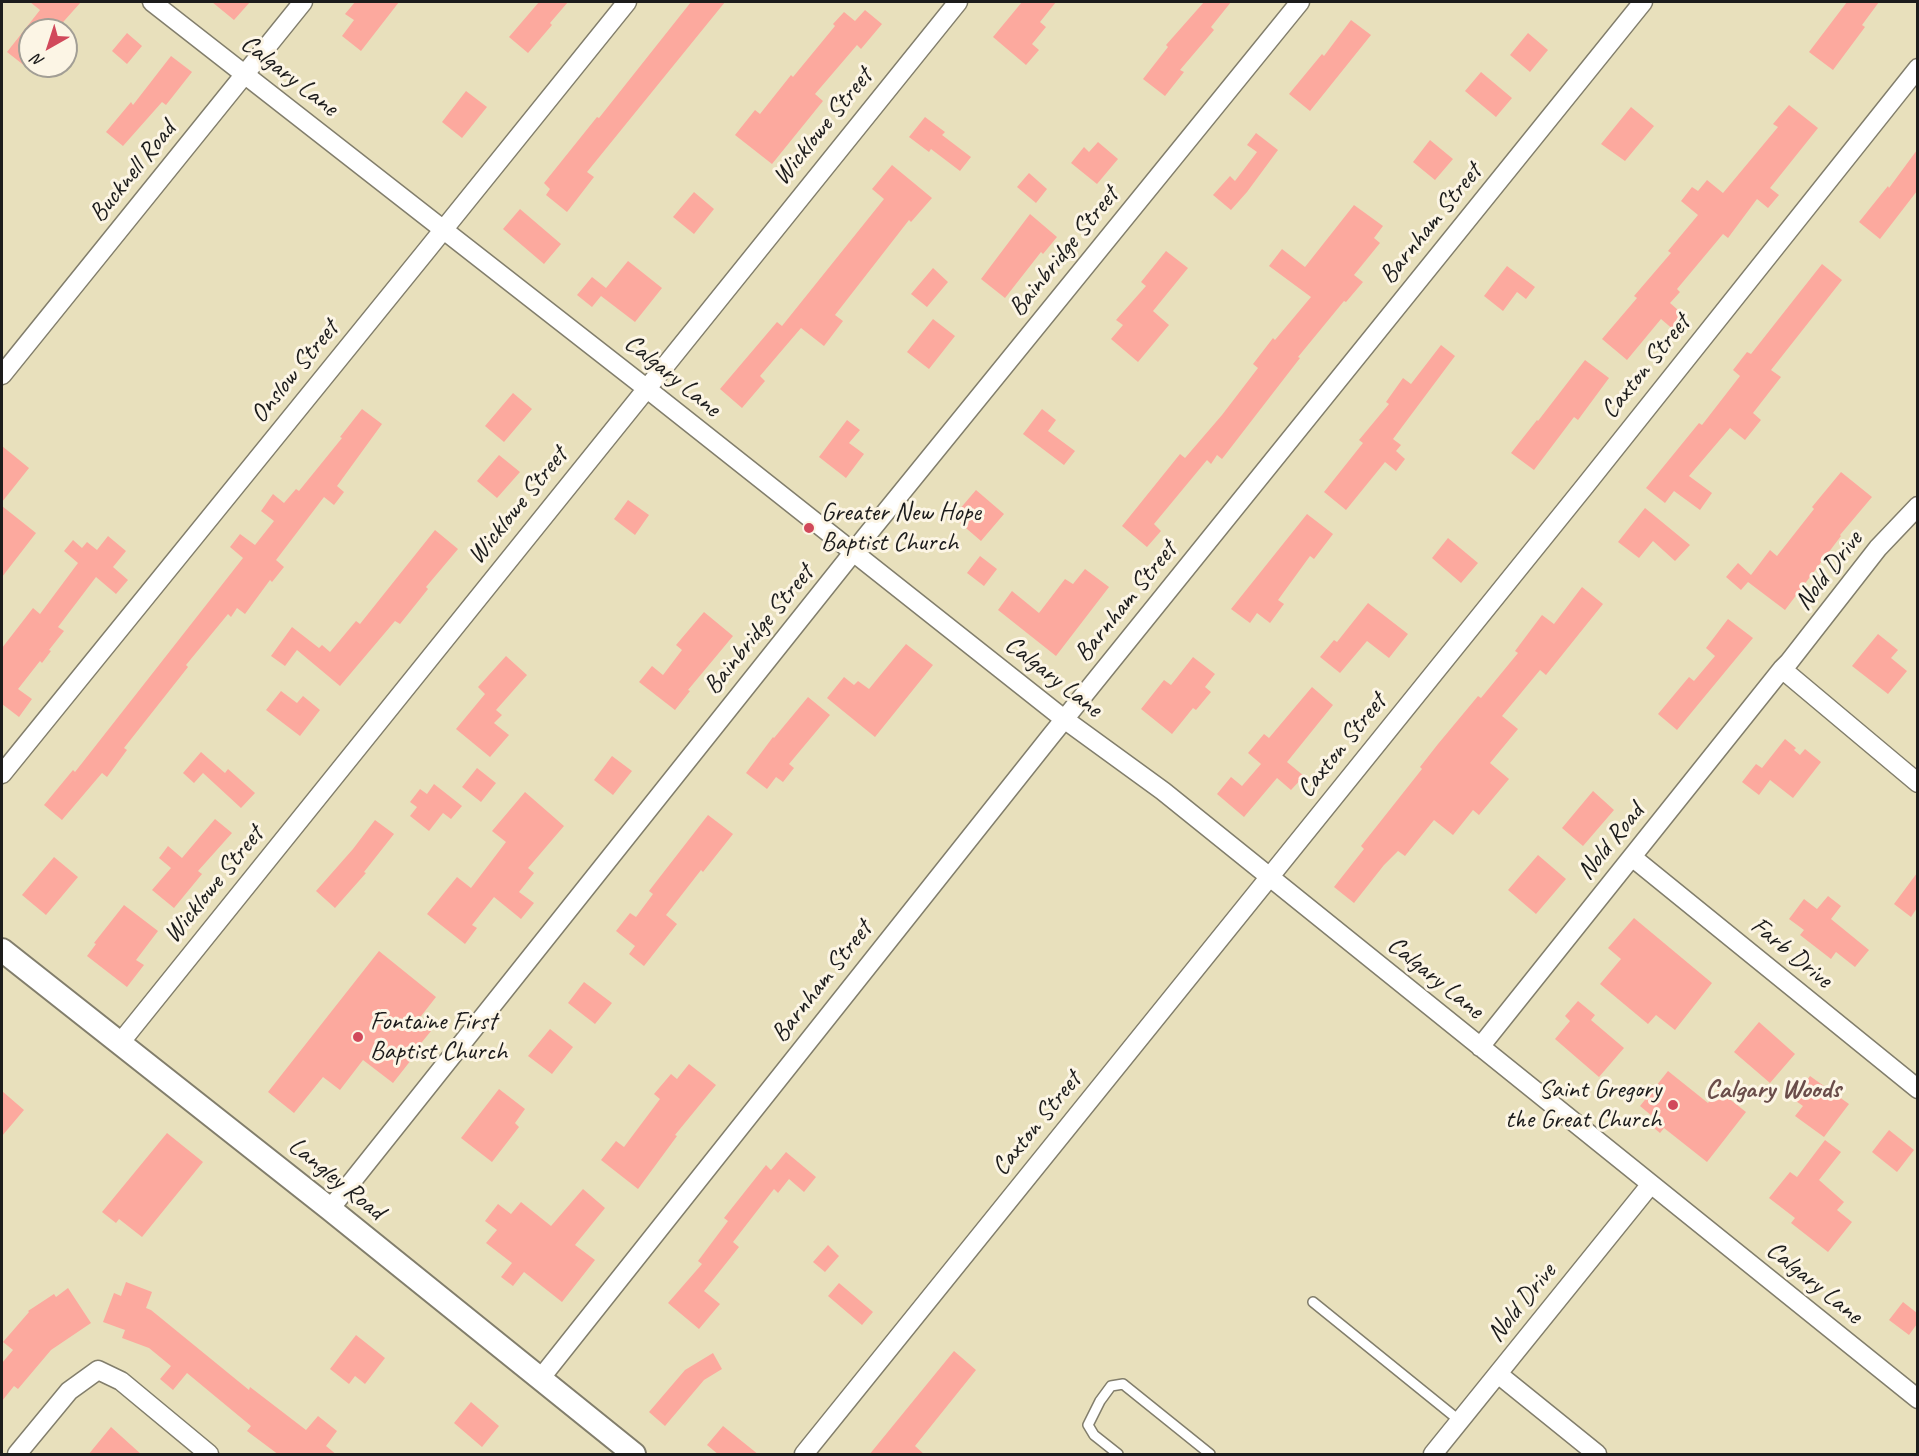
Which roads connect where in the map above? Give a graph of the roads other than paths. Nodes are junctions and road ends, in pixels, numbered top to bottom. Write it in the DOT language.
graph roads {
  1 [pos="152,2"];
  2 [pos="303,2"];
  3 [pos="627,2"];
  4 [pos="958,2"];
  5 [pos="1300,2"];
  6 [pos="1643,2"];
  7 [pos="1917,68"];
  8 [pos="245,74"];
  9 [pos="444,229"];
  10 [pos="2,375"];
  11 [pos="646,388"];
  12 [pos="1917,506"];
  13 [pos="853,553"];
  14 [pos="1782,669"];
  15 [pos="1064,719"];
  16 [pos="2,774"];
  17 [pos="1917,783"];
  18 [pos="1632,857"];
  19 [pos="1268,877"];
  20 [pos="2,950"];
  21 [pos="120,1043"];
  22 [pos="1480,1047"];
  23 [pos="1917,1089"];
  24 [pos="1651,1184"];
  25 [pos="330,1209"];
  26 [pos="1313,1302"];
  27 [pos="1498,1374"];
  28 [pos="540,1379"];
  29 [pos="1917,1399"];
  30 [pos="1460,1421"];
  31 [pos="17,1455"];
  32 [pos="209,1455"];
  33 [pos="634,1455"];
  34 [pos="804,1455"];
  35 [pos="1118,1455"];
  36 [pos="1210,1455"];
  37 [pos="1433,1455"];
  38 [pos="1597,1455"];
  1 -- 8 [label="street, Calgary Lane"];
  2 -- 8 [label="street, Bucknell Road"];
  3 -- 9 [label="street, Onslow Street"];
  4 -- 11 [label="street, Wicklowe Street"];
  5 -- 13 [label="street, Bainbridge Street"];
  6 -- 15 [label="street, Barnham Street"];
  7 -- 19 [label="street, Caxton Street"];
  8 -- 9 [label="street, Calgary Lane"];
  8 -- 10 [label="street, Bucknell Road"];
  9 -- 11 [label="street, Calgary Lane"];
  9 -- 16 [label="street, Onslow Street"];
  11 -- 13 [label="street, Calgary Lane"];
  11 -- 21 [label="street, Wicklowe Street"];
  12 -- 14 [label="street, Nold Drive"];
  13 -- 15 [label="street, Calgary Lane"];
  13 -- 25 [label="street, Bainbridge Street"];
  14 -- 17 [label="street"];
  14 -- 18 [label="street, Nold Road"];
  15 -- 19 [label="street, Calgary Lane"];
  15 -- 28 [label="street, Barnham Street"];
  18 -- 22 [label="street, Nold Road"];
  18 -- 23 [label="street, Farb Drive"];
  19 -- 22 [label="street, Calgary Lane"];
  19 -- 34 [label="street, Caxton Street"];
  20 -- 21 [label="street, Langley Road"];
  21 -- 25 [label="street, Langley Road"];
  22 -- 24 [label="street, Calgary Lane"];
  24 -- 27 [label="street, Nold Drive"];
  24 -- 29 [label="street, Calgary Lane"];
  25 -- 28 [label="street, Langley Road"];
  26 -- 30 [label="lane"];
  27 -- 30 [label="street, Nold Drive"];
  27 -- 38 [label="street"];
  28 -- 33 [label="street, Langley Road"];
  30 -- 37 [label="street, Nold Drive"];
  31 -- 32 [label="street"];
  35 -- 36 [label="lane"];
}
